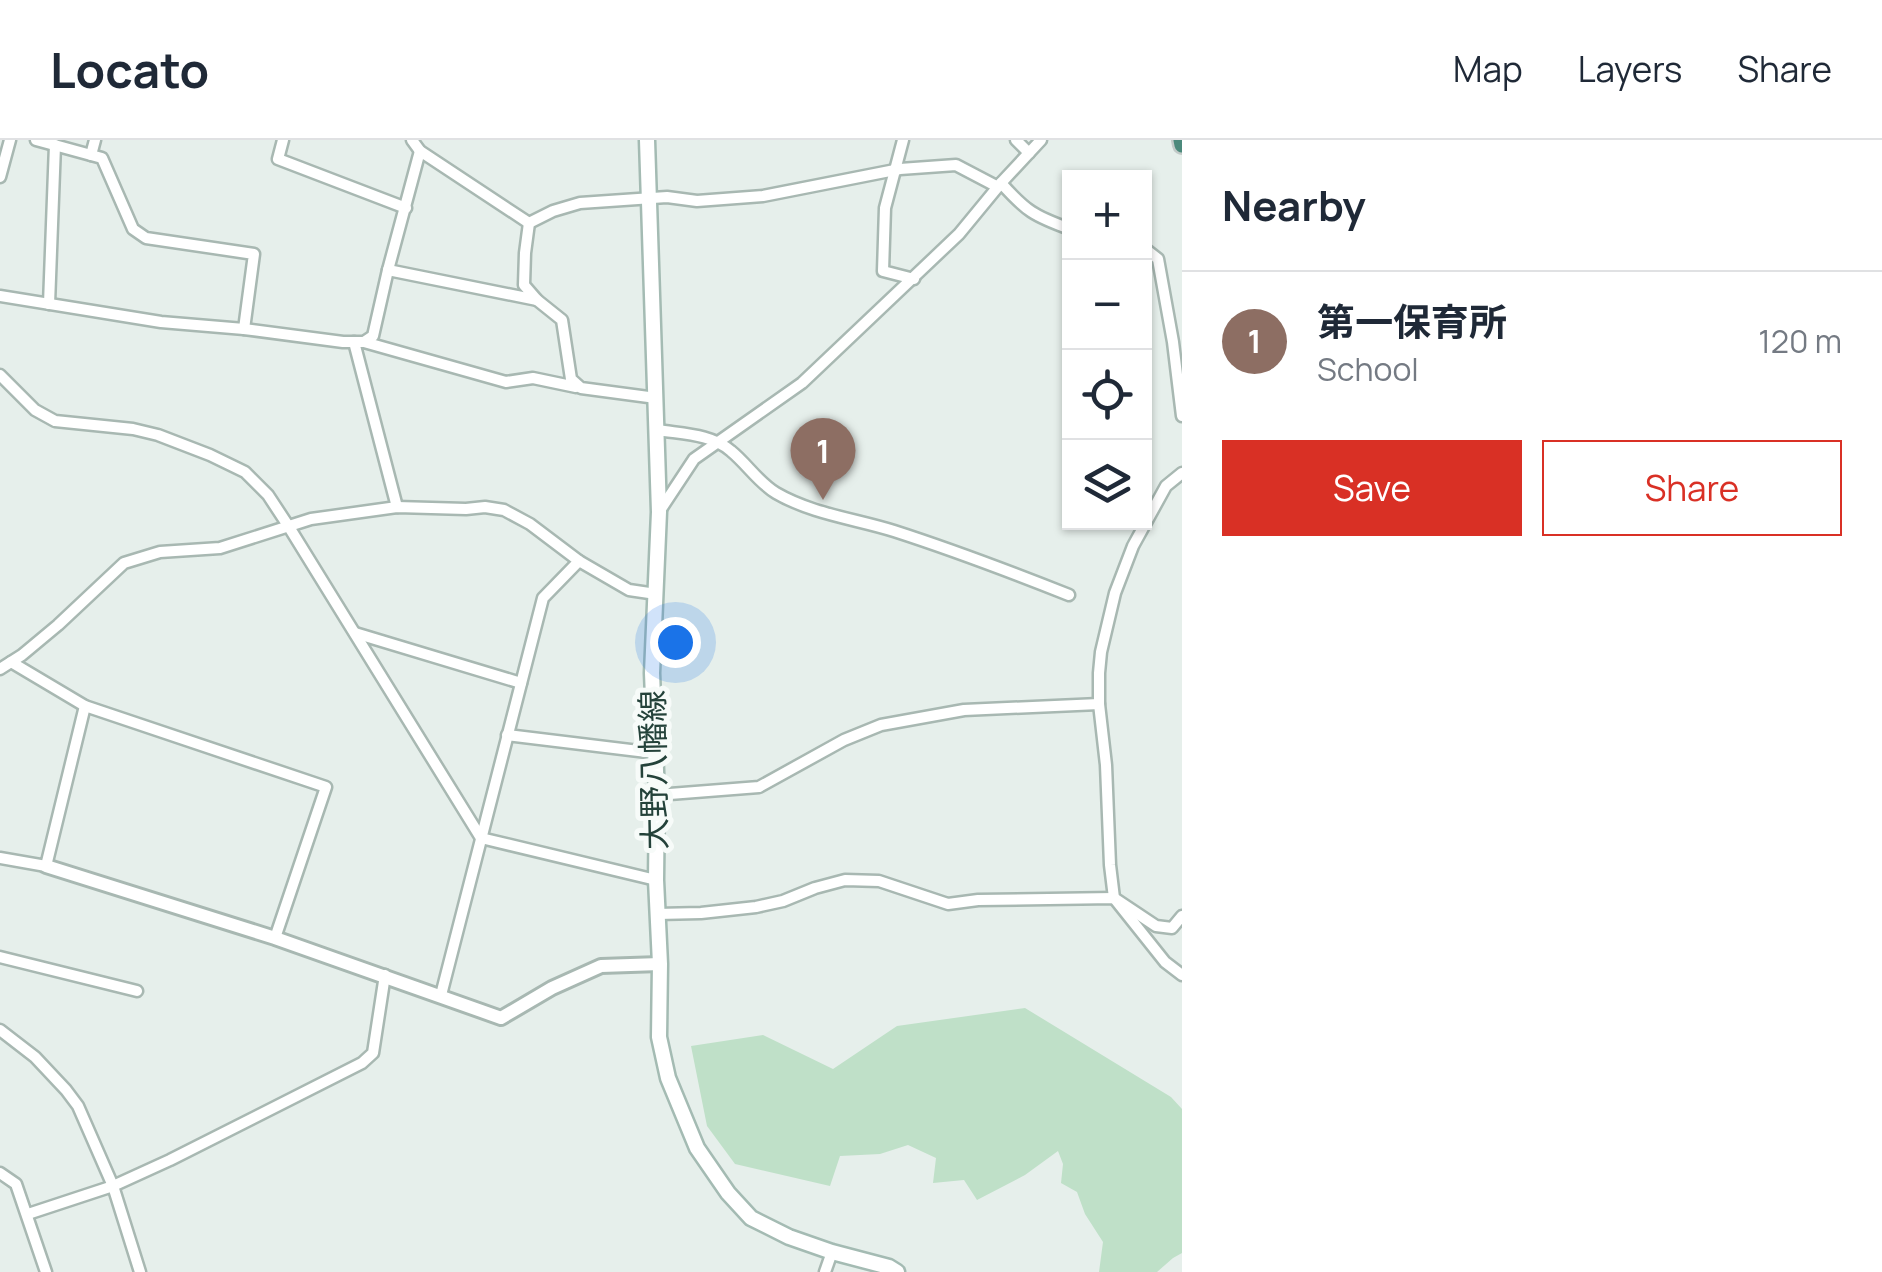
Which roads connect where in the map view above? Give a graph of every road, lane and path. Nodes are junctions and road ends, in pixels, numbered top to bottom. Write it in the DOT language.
graph roads {
  1 [pos="10,140"];
  2 [pos="36,140"];
  3 [pos="95,140"];
  4 [pos="282,140"];
  5 [pos="412,140"];
  6 [pos="647,140"];
  7 [pos="903,140"];
  8 [pos="1016,140"];
  9 [pos="1041,140"];
  10 [pos="55,145"];
  11 [pos="420,152"];
  12 [pos="1029,153"];
  13 [pos="91,155"];
  14 [pos="896,169"];
  15 [pos="0,177"];
  16 [pos="999,185"];
  17 [pos="648,198"];
  18 [pos="406,208"];
  19 [pos="529,223"];
  20 [pos="1062,226"];
  21 [pos="1152,254"];
  22 [pos="388,270"];
  23 [pos="914,279"];
  24 [pos="0,296"];
  25 [pos="536,300"];
  26 [pos="49,304"];
  27 [pos="244,329"];
  28 [pos="1177,341"];
  29 [pos="359,342"];
  30 [pos="0,375"];
  31 [pos="582,388"];
  32 [pos="656,398"];
  33 [pos="1182,416"];
  34 [pos="658,430"];
  35 [pos="718,443"];
  36 [pos="1182,474"];
  37 [pos="396,507"];
  38 [pos="659,512"];
  39 [pos="289,528"];
  40 [pos="579,562"];
  41 [pos="656,594"];
  42 [pos="1069,595"];
  43 [pos="354,633"];
  44 [pos="5,665"];
  45 [pos="520,684"];
  46 [pos="1098,704"];
  47 [pos="85,706"];
  48 [pos="507,736"];
  49 [pos="655,753"];
  50 [pos="658,795"];
  51 [pos="481,838"];
  52 [pos="0,858"];
  53 [pos="46,866"];
  54 [pos="656,880"];
  55 [pos="1114,898"];
  56 [pos="657,914"];
  57 [pos="1182,916"];
  58 [pos="275,938"];
  59 [pos="0,957"];
  60 [pos="660,964"];
  61 [pos="1182,974"];
  62 [pos="385,975"];
  63 [pos="136,992"];
  64 [pos="440,996"];
  65 [pos="0,1030"];
  66 [pos="0,1173"];
  67 [pos="113,1186"];
  68 [pos="28,1214"];
  69 [pos="832,1252"];
  70 [pos="46,1272"];
  71 [pos="140,1272"];
  72 [pos="826,1272"];
  73 [pos="896,1272"];
  1 -- 15 [label="street"];
  2 -- 10 [label="street"];
  3 -- 13 [label="street"];
  4 -- 18 [label="street"];
  5 -- 11 [label="street"];
  6 -- 17 [label="main road, 大野八幡線"];
  7 -- 14 [label="street"];
  8 -- 12 [label="street"];
  9 -- 12 [label="street"];
  10 -- 13 [label="street"];
  10 -- 26 [label="street"];
  11 -- 18 [label="street"];
  11 -- 19 [label="street"];
  12 -- 16 [label="street"];
  13 -- 27 [label="street"];
  14 -- 16 [label="street"];
  14 -- 17 [label="street"];
  14 -- 23 [label="street"];
  16 -- 20 [label="street"];
  16 -- 23 [label="street"];
  17 -- 19 [label="street"];
  17 -- 32 [label="main road, 大野八幡線"];
  18 -- 22 [label="street"];
  19 -- 25 [label="street"];
  21 -- 28 [label="street"];
  22 -- 25 [label="street"];
  22 -- 29 [label="street"];
  23 -- 35 [label="street"];
  24 -- 26 [label="street"];
  25 -- 31 [label="street"];
  26 -- 27 [label="street"];
  27 -- 29 [label="street"];
  28 -- 33 [label="street"];
  29 -- 31 [label="street"];
  29 -- 37 [label="street"];
  30 -- 39 [label="street"];
  31 -- 32 [label="street"];
  32 -- 34 [label="main road, 大野八幡線"];
  34 -- 35 [label="street"];
  34 -- 38 [label="main road, 大野八幡線"];
  35 -- 38 [label="street"];
  35 -- 42 [label="street"];
  36 -- 46 [label="street"];
  37 -- 39 [label="street"];
  37 -- 40 [label="street"];
  38 -- 41 [label="main road, 大野八幡線"];
  39 -- 43 [label="street"];
  39 -- 44 [label="street"];
  40 -- 41 [label="street"];
  40 -- 45 [label="street"];
  41 -- 49 [label="main road, 大野八幡線"];
  43 -- 45 [label="street"];
  43 -- 51 [label="street"];
  44 -- 47 [label="street"];
  45 -- 48 [label="street"];
  46 -- 50 [label="street"];
  46 -- 55 [label="street"];
  47 -- 53 [label="street"];
  47 -- 58 [label="street"];
  48 -- 49 [label="street"];
  48 -- 51 [label="street"];
  49 -- 50 [label="main road, 大野八幡線"];
  50 -- 54 [label="main road, 大野八幡線"];
  51 -- 54 [label="street"];
  51 -- 64 [label="street"];
  52 -- 53 [label="street"];
  53 -- 58 [label="street"];
  54 -- 56 [label="main road, 大野八幡線"];
  55 -- 56 [label="street"];
  55 -- 57 [label="street"];
  55 -- 61 [label="street"];
  56 -- 60 [label="main road, 大野八幡線"];
  58 -- 62 [label="street"];
  59 -- 63 [label="street"];
  60 -- 64 [label="street"];
  60 -- 69 [label="main road, 大野八幡線"];
  62 -- 64 [label="street"];
  62 -- 67 [label="street"];
  65 -- 67 [label="street"];
  66 -- 68 [label="street"];
  67 -- 68 [label="street"];
  67 -- 71 [label="street"];
  68 -- 70 [label="street"];
  69 -- 72 [label="street"];
  69 -- 73 [label="main road, 大野八幡線"];
}
